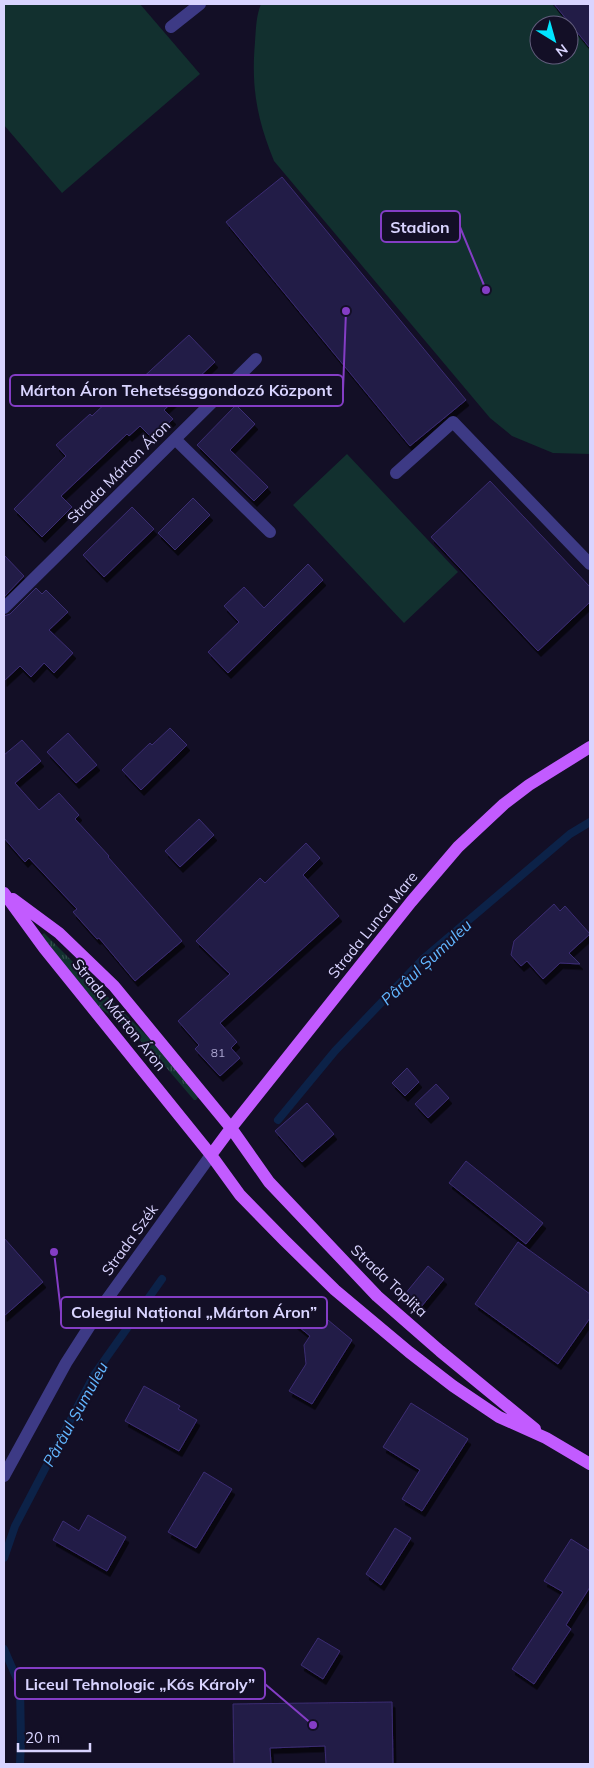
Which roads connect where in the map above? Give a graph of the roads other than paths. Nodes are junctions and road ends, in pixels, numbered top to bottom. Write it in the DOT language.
graph roads {
  1 [pos="200,4"];
  2 [pos="171,27"];
  3 [pos="256,359"];
  4 [pos="175,439"];
  5 [pos="396,473"];
  6 [pos="270,532"];
  7 [pos="590,564"];
  8 [pos="4,608"];
  9 [pos="590,747"];
  10 [pos="4,893"];
  11 [pos="231,1128"];
  12 [pos="211,1155"];
  13 [pos="546,1438"];
  14 [pos="590,1464"];
  15 [pos="4,1476"];
  1 -- 2 [label="street"];
  3 -- 4 [label="street, Strada Márton Áron"];
  4 -- 6 [label="street"];
  4 -- 8 [label="street, Strada Márton Áron"];
  5 -- 7 [label="street"];
  9 -- 11 [label="main road, Strada Lunca Mare"];
  10 -- 11 [label="main road, Strada Márton Áron"];
  10 -- 12 [label="main road, Strada Márton Áron"];
  11 -- 12 [label="main road, Strada Lunca Mare"];
  11 -- 13 [label="main road, Strada Toplița"];
  12 -- 13 [label="main road, Strada Toplița"];
  12 -- 15 [label="street, Strada Szék"];
  13 -- 14 [label="main road, Strada Toplița"];
}
